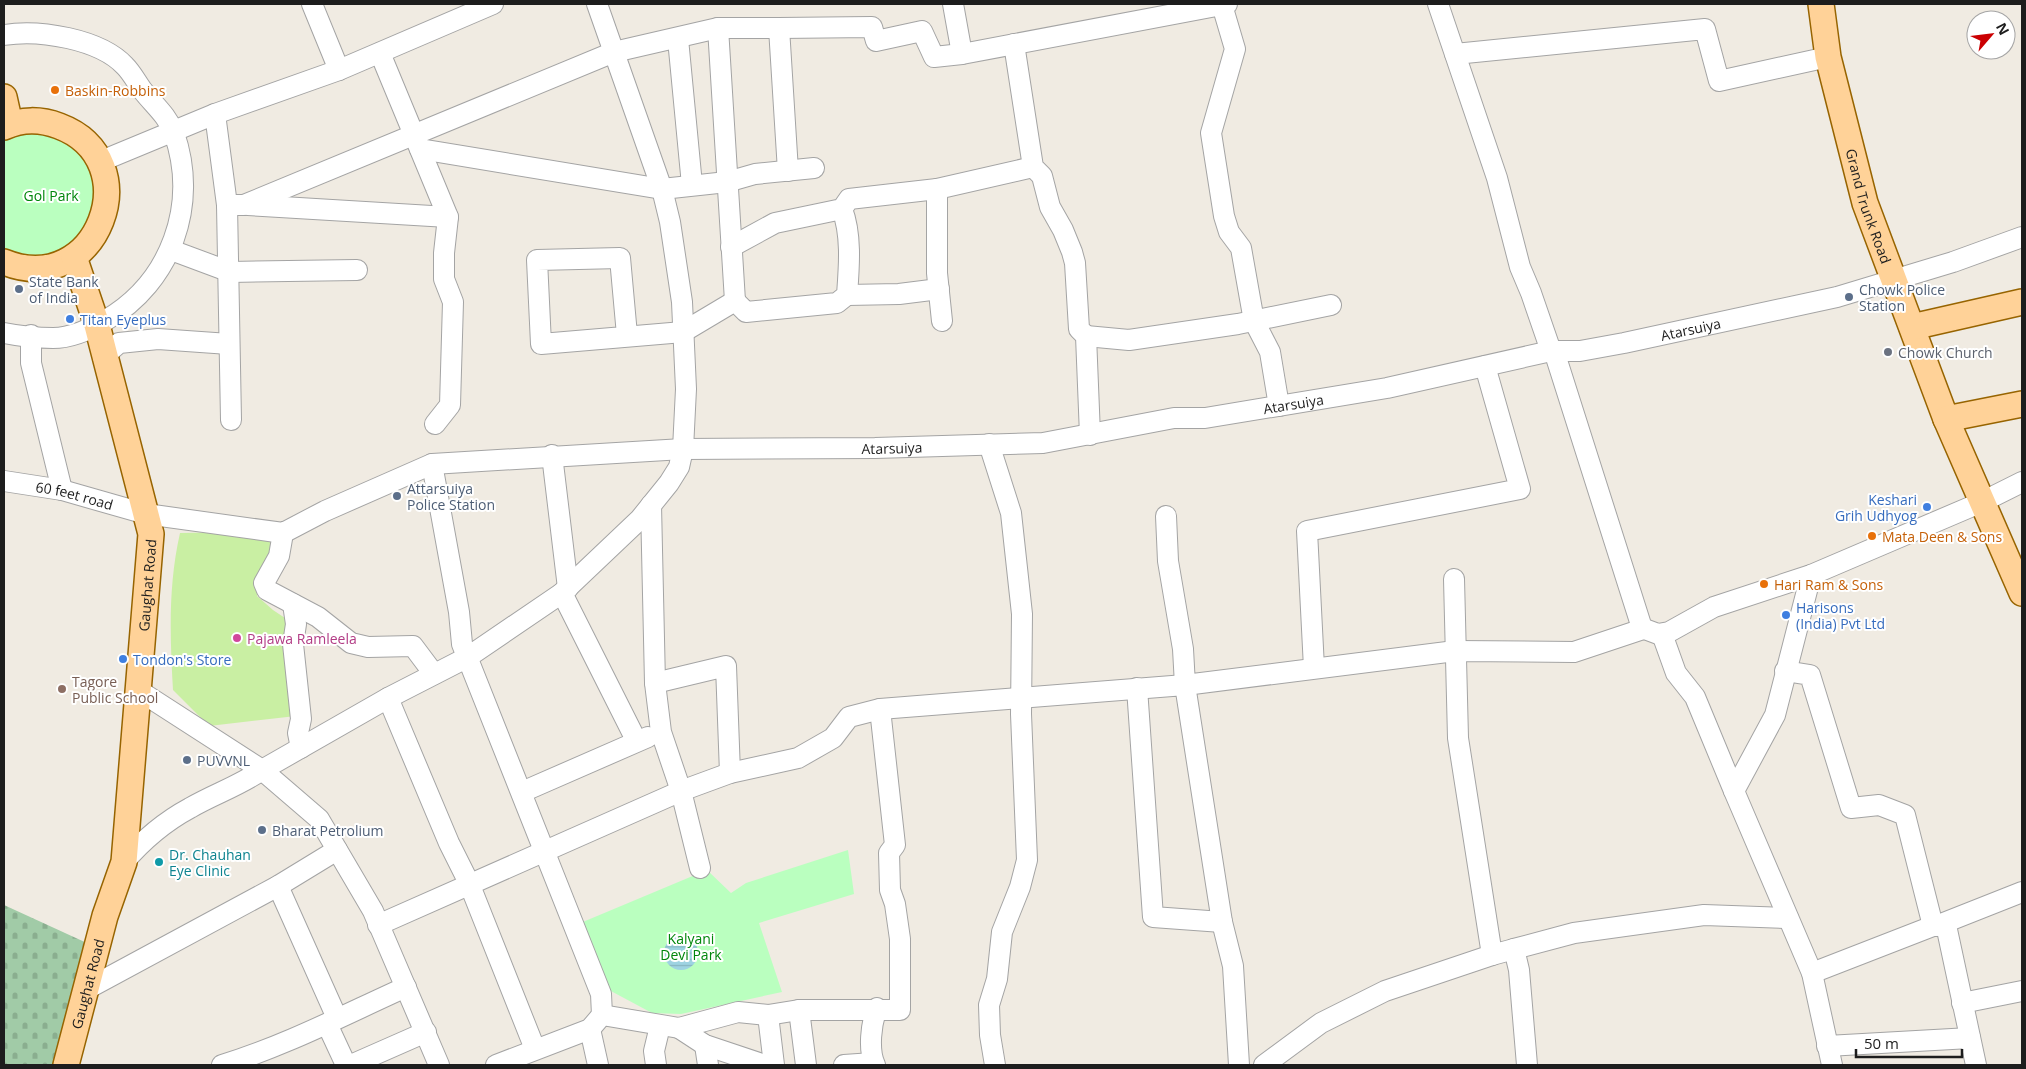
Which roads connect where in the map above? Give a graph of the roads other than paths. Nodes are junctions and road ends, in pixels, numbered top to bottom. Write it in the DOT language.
graph roads {
  1 [pos="312,4"];
  2 [pos="493,4"];
  3 [pos="596,4"];
  4 [pos="953,4"];
  5 [pos="1224,4"];
  6 [pos="1438,4"];
  7 [pos="1821,4"];
  8 [pos="458,10"];
  9 [pos="1154,10"];
  10 [pos="718,28"];
  11 [pos="779,28"];
  12 [pos="4,36"];
  13 [pos="678,39"];
  14 [pos="1014,44"];
  15 [pos="614,52"];
  16 [pos="380,53"];
  17 [pos="962,54"];
  18 [pos="1455,54"];
  19 [pos="1828,57"];
  20 [pos="339,70"];
  21 [pos="4,97"];
  22 [pos="216,114"];
  23 [pos="7,125"];
  24 [pos="174,132"];
  25 [pos="417,141"];
  26 [pos="99,162"];
  27 [pos="814,168"];
  28 [pos="1033,168"];
  29 [pos="788,171"];
  30 [pos="727,182"];
  31 [pos="692,185"];
  32 [pos="662,189"];
  33 [pos="937,189"];
  34 [pos="235,205"];
  35 [pos="842,209"];
  36 [pos="448,217"];
  37 [pos="2022,237"];
  38 [pos="731,247"];
  39 [pos="170,250"];
  40 [pos="74,257"];
  41 [pos="5,265"];
  42 [pos="357,270"];
  43 [pos="230,272"];
  44 [pos="1892,280"];
  45 [pos="939,289"];
  46 [pos="847,295"];
  47 [pos="735,301"];
  48 [pos="2022,302"];
  49 [pos="1331,304"];
  50 [pos="942,320"];
  51 [pos="1254,321"];
  52 [pos="97,325"];
  53 [pos="1912,327"];
  54 [pos="683,332"];
  55 [pos="4,333"];
  56 [pos="31,335"];
  57 [pos="627,335"];
  58 [pos="1086,336"];
  59 [pos="229,344"];
  60 [pos="1552,351"];
  61 [pos="103,357"];
  62 [pos="1485,366"];
  63 [pos="2022,404"];
  64 [pos="1280,406"];
  65 [pos="1946,419"];
  66 [pos="231,420"];
  67 [pos="435,424"];
  68 [pos="1090,436"];
  69 [pos="989,444"];
  70 [pos="683,449"];
  71 [pos="552,455"];
  72 [pos="432,464"];
  73 [pos="4,479"];
  74 [pos="2022,482"];
  75 [pos="62,490"];
  76 [pos="1982,502"];
  77 [pos="651,506"];
  78 [pos="146,514"];
  79 [pos="1166,516"];
  80 [pos="283,533"];
  81 [pos="1811,575"];
  82 [pos="1454,579"];
  83 [pos="565,590"];
  84 [pos="2022,593"];
  85 [pos="293,604"];
  86 [pos="1643,629"];
  87 [pos="1665,633"];
  88 [pos="1455,651"];
  89 [pos="468,657"];
  90 [pos="1314,668"];
  91 [pos="1785,671"];
  92 [pos="434,674"];
  93 [pos="655,683"];
  94 [pos="1185,685"];
  95 [pos="1137,688"];
  96 [pos="138,690"];
  97 [pos="1021,697"];
  98 [pos="388,698"];
  99 [pos="880,709"];
  100 [pos="662,732"];
  101 [pos="636,740"];
  102 [pos="301,748"];
  103 [pos="262,770"];
  104 [pos="730,773"];
  105 [pos="681,791"];
  106 [pos="1734,791"];
  107 [pos="522,792"];
  108 [pos="337,850"];
  109 [pos="544,850"];
  110 [pos="124,862"];
  111 [pos="700,868"];
  112 [pos="469,883"];
  113 [pos="278,886"];
  114 [pos="2022,892"];
  115 [pos="1788,918"];
  116 [pos="1222,922"];
  117 [pos="378,925"];
  118 [pos="1934,926"];
  119 [pos="1514,949"];
  120 [pos="1492,954"];
  121 [pos="1812,973"];
  122 [pos="406,987"];
  123 [pos="87,989"];
  124 [pos="2022,992"];
  125 [pos="1962,1002"];
  126 [pos="877,1008"];
  127 [pos="799,1010"];
  128 [pos="768,1015"];
  129 [pos="332,1021"];
  130 [pos="596,1022"];
  131 [pos="660,1026"];
  132 [pos="679,1028"];
  133 [pos="426,1032"];
  134 [pos="1970,1038"];
  135 [pos="705,1045"];
  136 [pos="1827,1046"];
  137 [pos="525,1056"];
  138 [pos="874,1064"];
  139 [pos="66,1065"];
  140 [pos="222,1065"];
  141 [pos="346,1065"];
  142 [pos="351,1065"];
  143 [pos="439,1065"];
  144 [pos="496,1065"];
  145 [pos="598,1065"];
  146 [pos="656,1065"];
  147 [pos="708,1065"];
  148 [pos="765,1065"];
  149 [pos="774,1065"];
  150 [pos="806,1065"];
  151 [pos="844,1065"];
  152 [pos="995,1065"];
  153 [pos="1238,1065"];
  154 [pos="1264,1065"];
  155 [pos="1527,1065"];
  156 [pos="1832,1065"];
  157 [pos="1976,1065"];
  1 -- 20 [label="street"];
  2 -- 8 [label="street"];
  3 -- 15 [label="street"];
  4 -- 17 [label="street"];
  5 -- 9 [label="street"];
  5 -- 51 [label="street"];
  6 -- 18 [label="street"];
  7 -- 19 [label="main road, Grand Trunk Road"];
  8 -- 16 [label="street"];
  9 -- 14 [label="street"];
  10 -- 11 [label="street"];
  10 -- 13 [label="street"];
  10 -- 30 [label="street"];
  11 -- 17 [label="street"];
  11 -- 29 [label="street"];
  12 -- 24 [label="street"];
  13 -- 15 [label="street"];
  13 -- 31 [label="street"];
  14 -- 17 [label="street"];
  14 -- 28 [label="street"];
  15 -- 25 [label="street"];
  15 -- 32 [label="street"];
  16 -- 20 [label="street"];
  16 -- 25 [label="street"];
  18 -- 19 [label="street"];
  18 -- 60 [label="street"];
  19 -- 44 [label="main road, Grand Trunk Road"];
  20 -- 22 [label="street"];
  21 -- 23 [label="main road"];
  22 -- 24 [label="street"];
  22 -- 34 [label="street"];
  23 -- 26 [label="main road"];
  24 -- 26 [label="street"];
  24 -- 39 [label="street"];
  25 -- 32 [label="street"];
  25 -- 34 [label="street"];
  25 -- 36 [label="street"];
  26 -- 40 [label="main road"];
  27 -- 29 [label="street"];
  28 -- 33 [label="street"];
  28 -- 58 [label="street"];
  29 -- 30 [label="street"];
  30 -- 31 [label="street"];
  30 -- 38 [label="street"];
  31 -- 32 [label="street"];
  32 -- 54 [label="street"];
  33 -- 35 [label="street"];
  33 -- 45 [label="street"];
  34 -- 36 [label="street"];
  34 -- 43 [label="street"];
  35 -- 38 [label="street"];
  35 -- 46 [label="street"];
  36 -- 67 [label="street"];
  37 -- 44 [label="street, Atarsuiya"];
  38 -- 47 [label="street"];
  39 -- 43 [label="street"];
  39 -- 52 [label="street"];
  40 -- 41 [label="main road"];
  40 -- 52 [label="main road, Gaughat Road"];
  42 -- 43 [label="street"];
  43 -- 59 [label="street"];
  44 -- 53 [label="main road, Grand Trunk Road"];
  44 -- 60 [label="street, Atarsuiya"];
  45 -- 46 [label="street"];
  45 -- 50 [label="street"];
  46 -- 47 [label="street"];
  47 -- 54 [label="street"];
  48 -- 53 [label="main road"];
  49 -- 51 [label="street"];
  51 -- 58 [label="street"];
  51 -- 64 [label="street"];
  52 -- 56 [label="street"];
  52 -- 61 [label="main road, Gaughat Road"];
  53 -- 65 [label="main road, Grand Trunk Road"];
  54 -- 57 [label="street"];
  54 -- 70 [label="street"];
  55 -- 56 [label="street"];
  56 -- 75 [label="street"];
  57 -- 57 [label="street"];
  58 -- 68 [label="street"];
  59 -- 61 [label="street"];
  59 -- 66 [label="street"];
  60 -- 62 [label="street, Atarsuiya"];
  60 -- 86 [label="street"];
  61 -- 78 [label="main road, Gaughat Road"];
  62 -- 64 [label="street, Atarsuiya"];
  62 -- 90 [label="street"];
  63 -- 65 [label="main road"];
  64 -- 68 [label="street, Atarsuiya"];
  65 -- 76 [label="main road, Grand Trunk Road"];
  68 -- 69 [label="street, Atarsuiya"];
  69 -- 70 [label="street, Atarsuiya"];
  69 -- 97 [label="street"];
  70 -- 71 [label="street, Atarsuiya"];
  70 -- 77 [label="street"];
  71 -- 72 [label="street, Atarsuiya"];
  71 -- 83 [label="street"];
  72 -- 80 [label="street, Atarsuiya"];
  72 -- 89 [label="street"];
  73 -- 75 [label="street, 60 feet road"];
  74 -- 76 [label="street"];
  75 -- 78 [label="street, 60 feet road"];
  76 -- 81 [label="street"];
  76 -- 84 [label="main road, Grand Trunk Road"];
  77 -- 83 [label="street"];
  77 -- 93 [label="street"];
  78 -- 80 [label="street, 60 feet road"];
  78 -- 96 [label="main road, Gaughat Road"];
  79 -- 94 [label="street"];
  80 -- 85 [label="street"];
  81 -- 87 [label="street"];
  81 -- 91 [label="street"];
  82 -- 88 [label="street"];
  83 -- 89 [label="street"];
  83 -- 101 [label="street"];
  85 -- 92 [label="street"];
  85 -- 102 [label="street"];
  86 -- 87 [label="street"];
  86 -- 88 [label="street"];
  87 -- 106 [label="street"];
  88 -- 90 [label="street"];
  88 -- 120 [label="street"];
  89 -- 92 [label="street"];
  89 -- 107 [label="street"];
  90 -- 94 [label="street"];
  91 -- 106 [label="street"];
  91 -- 118 [label="street"];
  92 -- 98 [label="street"];
  93 -- 100 [label="street"];
  93 -- 104 [label="street"];
  94 -- 95 [label="street"];
  94 -- 116 [label="street"];
  95 -- 97 [label="street"];
  95 -- 116 [label="street"];
  96 -- 103 [label="street"];
  96 -- 110 [label="main road, Gaughat Road"];
  97 -- 99 [label="street"];
  97 -- 152 [label="street"];
  98 -- 102 [label="street"];
  98 -- 112 [label="street"];
  99 -- 104 [label="street"];
  99 -- 126 [label="street"];
  100 -- 101 [label="street"];
  100 -- 105 [label="street"];
  101 -- 107 [label="street"];
  102 -- 103 [label="street"];
  103 -- 108 [label="street"];
  103 -- 110 [label="street"];
  104 -- 105 [label="street"];
  105 -- 109 [label="street"];
  105 -- 111 [label="street"];
  106 -- 115 [label="street"];
  107 -- 109 [label="street"];
  108 -- 113 [label="street"];
  108 -- 117 [label="street"];
  109 -- 112 [label="street"];
  109 -- 130 [label="street"];
  110 -- 123 [label="main road, Gaughat Road"];
  112 -- 117 [label="street"];
  112 -- 137 [label="street"];
  113 -- 123 [label="street"];
  113 -- 129 [label="street"];
  114 -- 118 [label="street"];
  115 -- 119 [label="street"];
  115 -- 121 [label="street"];
  116 -- 153 [label="street"];
  117 -- 122 [label="street"];
  118 -- 121 [label="street"];
  118 -- 125 [label="street"];
  119 -- 120 [label="street"];
  119 -- 155 [label="street"];
  120 -- 154 [label="street"];
  121 -- 136 [label="street"];
  122 -- 129 [label="street"];
  122 -- 133 [label="street"];
  123 -- 139 [label="main road, Gaughat Road"];
  124 -- 125 [label="street"];
  125 -- 134 [label="street"];
  126 -- 127 [label="street"];
  126 -- 138 [label="street"];
  127 -- 128 [label="street"];
  127 -- 150 [label="street"];
  128 -- 132 [label="street"];
  128 -- 149 [label="street"];
  129 -- 140 [label="street"];
  129 -- 141 [label="street"];
  130 -- 131 [label="street"];
  130 -- 137 [label="street"];
  130 -- 145 [label="street"];
  131 -- 132 [label="street"];
  131 -- 146 [label="street"];
  132 -- 135 [label="street"];
  133 -- 142 [label="street"];
  133 -- 143 [label="street"];
  134 -- 136 [label="street"];
  134 -- 157 [label="street"];
  135 -- 147 [label="street"];
  135 -- 148 [label="street"];
  136 -- 156 [label="street"];
  137 -- 144 [label="street"];
  138 -- 151 [label="street"];
}
